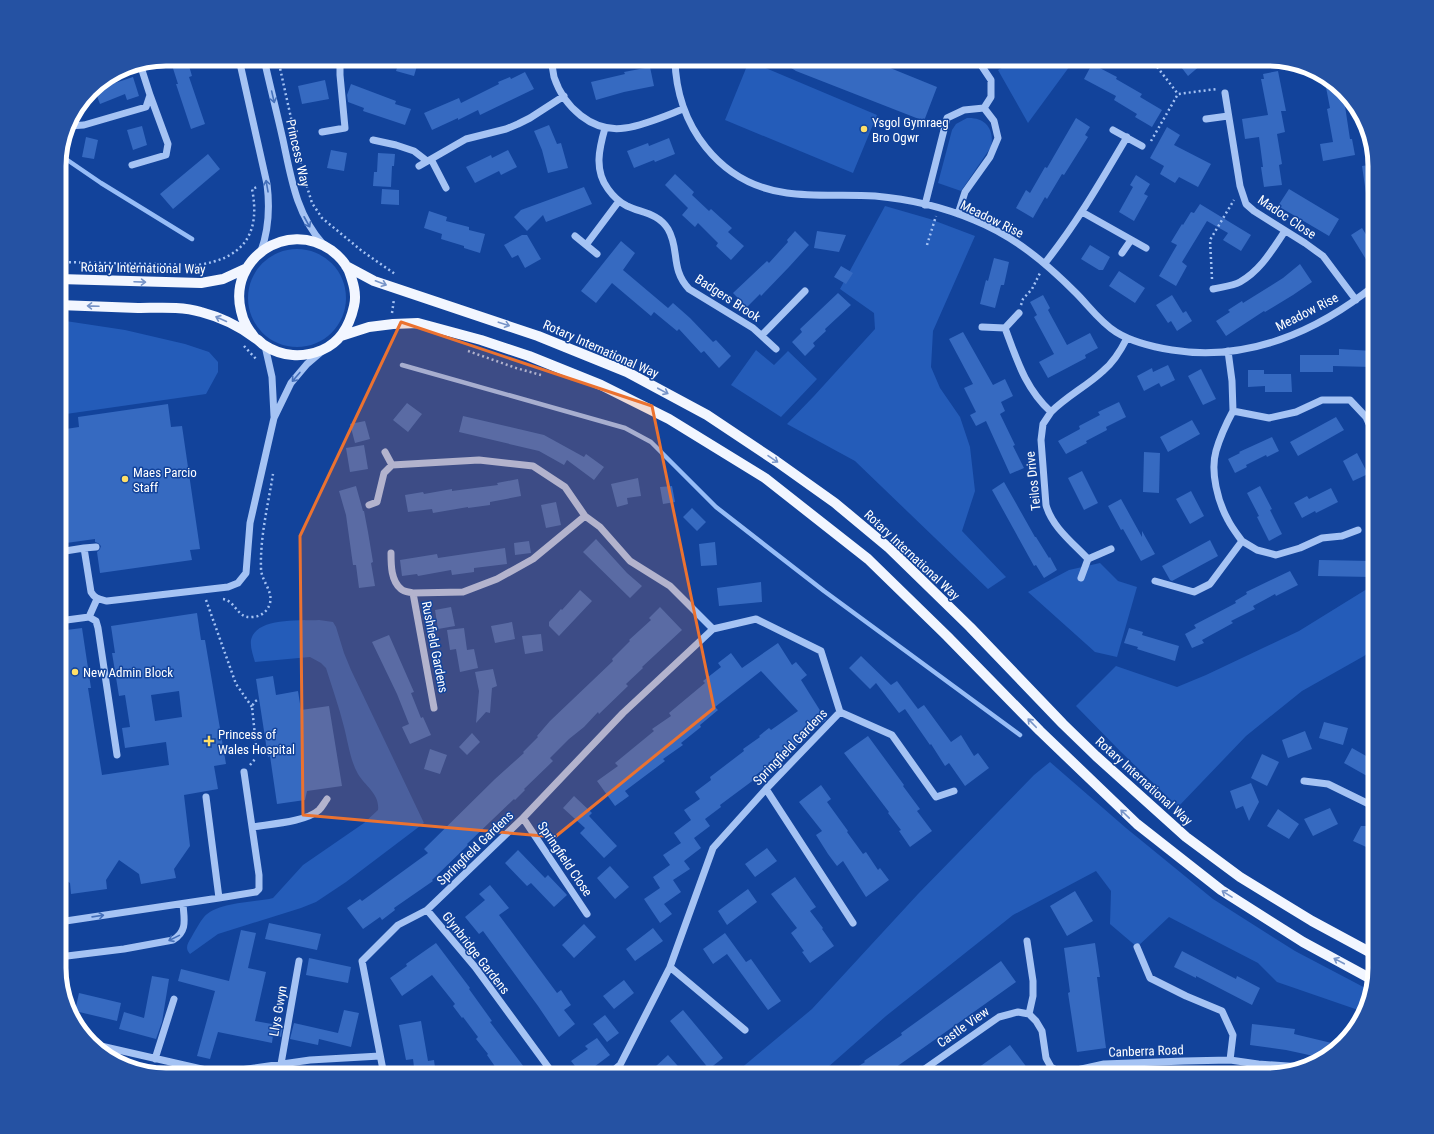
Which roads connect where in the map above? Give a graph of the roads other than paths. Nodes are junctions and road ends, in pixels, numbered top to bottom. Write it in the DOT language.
graph roads {
  1 [pos="240,66"];
  2 [pos="266,66"];
  3 [pos="340,66"];
  4 [pos="552,66"];
  5 [pos="675,66"];
  6 [pos="982,66"];
  7 [pos="142,69"];
  8 [pos="1225,93"];
  9 [pos="150,95"];
  10 [pos="564,96"];
  11 [pos="984,108"];
  12 [pos="683,109"];
  13 [pos="1228,116"];
  14 [pos="1206,119"];
  15 [pos="75,126"];
  16 [pos="605,128"];
  17 [pos="1113,130"];
  18 [pos="322,132"];
  19 [pos="1127,138"];
  20 [pos="373,140"];
  21 [pos="1142,146"];
  22 [pos="429,160"];
  23 [pos="132,165"];
  24 [pos="418,166"];
  25 [pos="446,188"];
  26 [pos="619,201"];
  27 [pos="925,205"];
  28 [pos="1082,212"];
  29 [pos="958,214"];
  30 [pos="1285,231"];
  31 [pos="575,236"];
  32 [pos="1131,240"];
  33 [pos="586,245"];
  34 [pos="324,246"];
  35 [pos="1146,248"];
  36 [pos="261,252"];
  37 [pos="1122,253"];
  38 [pos="597,254"];
  39 [pos="1045,263"];
  40 [pos="346,266"];
  41 [pos="247,268"];
  42 [pos="66,279"];
  43 [pos="1213,289"];
  44 [pos="805,291"];
  45 [pos="1368,291"];
  46 [pos="1356,300"];
  47 [pos="66,305"];
  48 [pos="1019,313"];
  49 [pos="982,327"];
  50 [pos="1005,328"];
  51 [pos="762,335"];
  52 [pos="341,336"];
  53 [pos="255,338"];
  54 [pos="1127,338"];
  55 [pos="265,346"];
  56 [pos="324,349"];
  57 [pos="776,349"];
  58 [pos="1228,351"];
  59 [pos="1233,411"];
  60 [pos="1051,412"];
  61 [pos="274,418"];
  62 [pos="1368,421"];
  63 [pos="385,452"];
  64 [pos="392,465"];
  65 [pos="369,505"];
  66 [pos="585,516"];
  67 [pos="1358,530"];
  68 [pos="1242,541"];
  69 [pos="96,546"];
  70 [pos="84,548"];
  71 [pos="1111,550"];
  72 [pos="66,551"];
  73 [pos="391,553"];
  74 [pos="1088,559"];
  75 [pos="1081,578"];
  76 [pos="1155,581"];
  77 [pos="413,593"];
  78 [pos="97,599"];
  79 [pos="89,617"];
  80 [pos="66,620"];
  81 [pos="713,629"];
  82 [pos="434,708"];
  83 [pos="840,712"];
  84 [pos="117,755"];
  85 [pos="244,772"];
  86 [pos="1304,781"];
  87 [pos="766,789"];
  88 [pos="954,790"];
  89 [pos="206,797"];
  90 [pos="327,799"];
  91 [pos="1368,804"];
  92 [pos="523,818"];
  93 [pos="252,826"];
  94 [pos="219,898"];
  95 [pos="183,904"];
  96 [pos="427,910"];
  97 [pos="587,914"];
  98 [pos="66,921"];
  99 [pos="853,923"];
  100 [pos="1028,941"];
  101 [pos="1137,947"];
  102 [pos="1368,951"];
  103 [pos="66,957"];
  104 [pos="299,961"];
  105 [pos="670,967"];
  106 [pos="1367,977"];
  107 [pos="174,999"];
  108 [pos="1029,1014"];
  109 [pos="745,1030"];
  110 [pos="105,1047"];
  111 [pos="380,1056"];
  112 [pos="155,1059"];
  113 [pos="1230,1060"];
  114 [pos="280,1064"];
  115 [pos="1258,1064"];
  116 [pos="1287,1066"];
  117 [pos="193,1068"];
  118 [pos="256,1068"];
  119 [pos="383,1068"];
  120 [pos="549,1068"];
  121 [pos="616,1068"];
  122 [pos="926,1068"];
  123 [pos="1049,1068"];
  124 [pos="1086,1068"];
  125 [pos="1257,1068"];
  36 -- 1 [label="street, one-way"];
  2 -- 34 [label="street, Princess Way, one-way"];
  3 -- 18 [label="street"];
  4 -- 10 [label="street"];
  5 -- 12 [label="street, Meadow Rise"];
  6 -- 11 [label="street"];
  7 -- 9 [label="street"];
  8 -- 13 [label="street, Madoc Close"];
  9 -- 15 [label="street"];
  9 -- 23 [label="street"];
  10 -- 16 [label="street"];
  10 -- 22 [label="street"];
  11 -- 27 [label="street"];
  11 -- 29 [label="street"];
  12 -- 16 [label="street"];
  12 -- 27 [label="street, Meadow Rise"];
  13 -- 14 [label="street"];
  13 -- 30 [label="street, Madoc Close"];
  16 -- 26 [label="street, Badgers Brook"];
  17 -- 19 [label="street"];
  19 -- 21 [label="street"];
  19 -- 28 [label="street"];
  20 -- 22 [label="street"];
  22 -- 24 [label="street"];
  22 -- 25 [label="street"];
  26 -- 33 [label="street"];
  26 -- 51 [label="street, Badgers Brook"];
  27 -- 29 [label="street, Meadow Rise"];
  28 -- 32 [label="street"];
  28 -- 39 [label="street"];
  29 -- 39 [label="street, Meadow Rise"];
  30 -- 43 [label="street"];
  30 -- 46 [label="street, Madoc Close"];
  31 -- 33 [label="street"];
  32 -- 35 [label="street"];
  32 -- 37 [label="street"];
  33 -- 38 [label="street"];
  34 -- 36 [label="main road"];
  34 -- 40 [label="main road"];
  36 -- 41 [label="main road"];
  39 -- 54 [label="street, Meadow Rise"];
  40 -- 52 [label="main road"];
  40 -- 102 [label="main road, Rotary International Way, one-way"];
  42 -- 41 [label="main road, Rotary International Way, one-way"];
  41 -- 53 [label="main road"];
  44 -- 51 [label="street, Badgers Brook"];
  45 -- 46 [label="street, Meadow Rise"];
  46 -- 58 [label="street, Meadow Rise"];
  53 -- 47 [label="main road, one-way"];
  48 -- 50 [label="street"];
  49 -- 50 [label="street"];
  50 -- 60 [label="street"];
  51 -- 57 [label="street, Badgers Brook"];
  52 -- 56 [label="main road"];
  106 -- 52 [label="main road, one-way"];
  53 -- 55 [label="main road"];
  54 -- 58 [label="street, Meadow Rise"];
  54 -- 60 [label="street, Teilos Drive"];
  55 -- 56 [label="main road"];
  55 -- 61 [label="street"];
  56 -- 61 [label="street, one-way"];
  58 -- 59 [label="street"];
  59 -- 62 [label="street"];
  59 -- 68 [label="street"];
  60 -- 74 [label="street, Teilos Drive"];
  61 -- 78 [label="street"];
  63 -- 64 [label="street"];
  64 -- 65 [label="street"];
  64 -- 66 [label="street"];
  66 -- 77 [label="street, Rushfield Gardens"];
  66 -- 81 [label="street"];
  67 -- 68 [label="street"];
  68 -- 76 [label="street"];
  69 -- 70 [label="street"];
  70 -- 72 [label="street"];
  70 -- 78 [label="street"];
  71 -- 74 [label="street"];
  73 -- 77 [label="street"];
  74 -- 75 [label="street"];
  77 -- 82 [label="street, Rushfield Gardens"];
  78 -- 79 [label="street"];
  79 -- 80 [label="street"];
  79 -- 84 [label="street"];
  81 -- 83 [label="street, Springfield Gardens"];
  81 -- 92 [label="street, Springfield Gardens"];
  83 -- 87 [label="street, Springfield Gardens"];
  83 -- 88 [label="street"];
  85 -- 93 [label="street"];
  86 -- 91 [label="street"];
  87 -- 99 [label="street"];
  87 -- 105 [label="street, Springfield Gardens"];
  89 -- 94 [label="street"];
  90 -- 93 [label="street"];
  92 -- 96 [label="street, Springfield Gardens"];
  92 -- 97 [label="street, Springfield Close"];
  93 -- 94 [label="street"];
  94 -- 95 [label="street"];
  98 -- 95 [label="street, one-way"];
  95 -- 103 [label="street, one-way"];
  96 -- 111 [label="street, Glynbridge Gardens"];
  96 -- 120 [label="street, Glynbridge Gardens"];
  100 -- 108 [label="street"];
  101 -- 113 [label="street"];
  104 -- 114 [label="street, Llys Gwyn"];
  105 -- 109 [label="street"];
  105 -- 121 [label="street, Springfield Gardens"];
  107 -- 112 [label="street"];
  108 -- 122 [label="street, Castle View"];
  108 -- 123 [label="street, Canberra Road"];
  110 -- 112 [label="street"];
  111 -- 114 [label="street"];
  111 -- 119 [label="street, Glynbridge Gardens"];
  112 -- 117 [label="street"];
  113 -- 115 [label="street, Canberra Road"];
  113 -- 124 [label="street, Canberra Road"];
  114 -- 118 [label="street"];
  115 -- 116 [label="street, Canberra Road"];
  115 -- 125 [label="street"];
}
